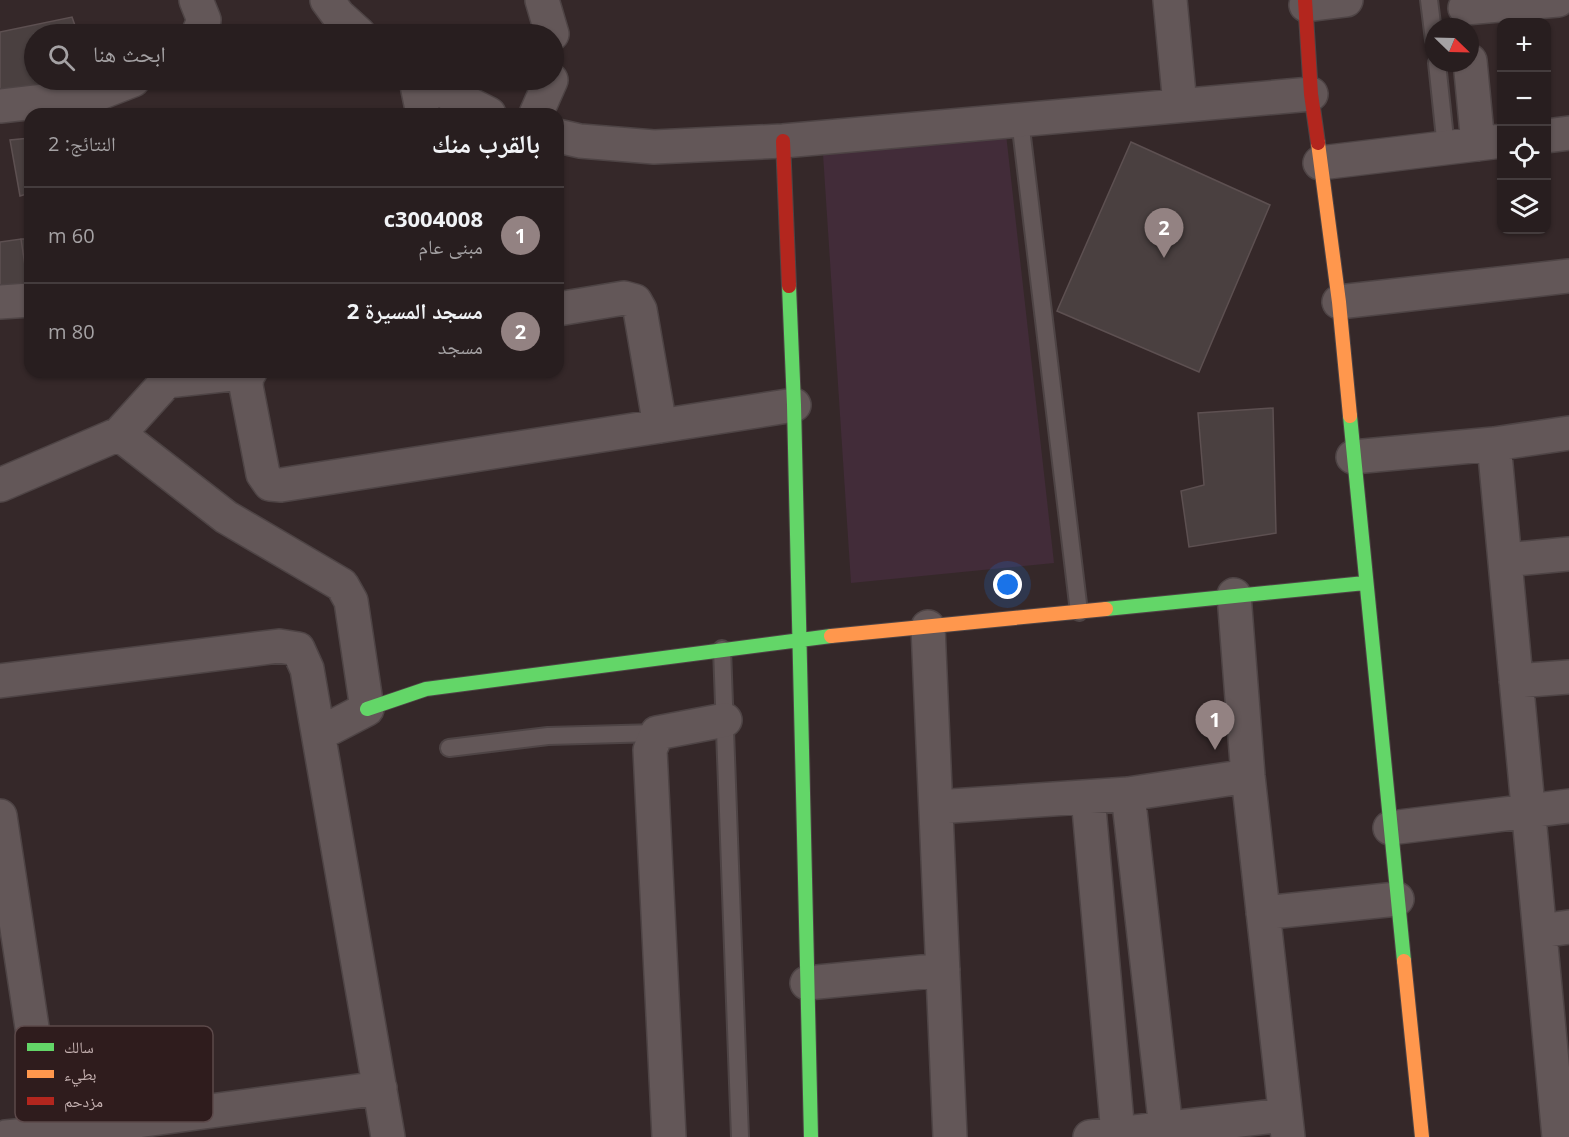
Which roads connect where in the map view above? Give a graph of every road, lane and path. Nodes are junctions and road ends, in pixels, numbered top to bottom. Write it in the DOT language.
graph roads {
  1 [pos="196,0"];
  2 [pos="327,0"];
  3 [pos="542,0"];
  4 [pos="1170,0"];
  5 [pos="1346,0"];
  6 [pos="1429,0"];
  7 [pos="1558,0"];
  8 [pos="1306,3"];
  9 [pos="1465,12"];
  10 [pos="1431,18"];
  11 [pos="202,24"];
  12 [pos="348,24"];
  13 [pos="549,24"];
  14 [pos="1438,72"];
  15 [pos="1473,72"];
  16 [pos="116,90"];
  17 [pos="418,90"];
  18 [pos="442,90"];
  19 [pos="547,90"];
  20 [pos="1311,94"];
  21 [pos="1180,105"];
  22 [pos="0,106"];
  23 [pos="85,108"];
  24 [pos="422,108"];
  25 [pos="477,108"];
  26 [pos="539,108"];
  27 [pos="1020,120"];
  28 [pos="1569,133"];
  29 [pos="1551,135"];
  30 [pos="564,137"];
  31 [pos="783,141"];
  32 [pos="1490,143"];
  33 [pos="1446,148"];
  34 [pos="1320,163"];
  35 [pos="1569,276"];
  36 [pos="24,300"];
  37 [pos="0,302"];
  38 [pos="1339,302"];
  39 [pos="564,308"];
  40 [pos="165,378"];
  41 [pos="248,378"];
  42 [pos="794,405"];
  43 [pos="660,426"];
  44 [pos="1569,433"];
  45 [pos="119,434"];
  46 [pos="1494,444"];
  47 [pos="1353,458"];
  48 [pos="0,485"];
  49 [pos="1569,554"];
  50 [pos="1505,560"];
  51 [pos="1365,583"];
  52 [pos="1234,596"];
  53 [pos="1079,612"];
  54 [pos="928,627"];
  55 [pos="798,639"];
  56 [pos="722,649"];
  57 [pos="1569,677"];
  58 [pos="0,681"];
  59 [pos="1516,681"];
  60 [pos="367,708"];
  61 [pos="725,720"];
  62 [pos="657,733"];
  63 [pos="319,734"];
  64 [pos="449,748"];
  65 [pos="1248,777"];
  66 [pos="1128,794"];
  67 [pos="1088,797"];
  68 [pos="1569,806"];
  69 [pos="936,807"];
  70 [pos="1529,810"];
  71 [pos="0,816"];
  72 [pos="1390,828"];
  73 [pos="1397,899"];
  74 [pos="1263,913"];
  75 [pos="1554,929"];
  76 [pos="943,970"];
  77 [pos="807,983"];
  78 [pos="32,1026"];
  79 [pos="1559,1052"];
  80 [pos="380,1088"];
  81 [pos="213,1111"];
  82 [pos="46,1122"];
  83 [pos="135,1122"];
  84 [pos="1286,1126"];
  85 [pos="1166,1129"];
  86 [pos="48,1134"];
  87 [pos="1104,1136"];
  88 [pos="6,1137"];
  89 [pos="388,1137"];
  90 [pos="669,1137"];
  91 [pos="740,1137"];
  92 [pos="811,1137"];
  93 [pos="950,1137"];
  94 [pos="1422,1137"];
  95 [pos="1559,1137"];
  1 -- 11 [label="street"];
  2 -- 12 [label="street"];
  3 -- 13 [label="street"];
  4 -- 21 [label="street"];
  5 -- 8 [label="street"];
  6 -- 10 [label="lane"];
  7 -- 9 [label="street"];
  8 -- 20 [label="street"];
  14 -- 33 [label="lane"];
  15 -- 32 [label="street"];
  16 -- 23 [label="street"];
  17 -- 24 [label="street"];
  18 -- 25 [label="street"];
  19 -- 26 [label="street"];
  20 -- 21 [label="street"];
  20 -- 34 [label="street"];
  21 -- 27 [label="street"];
  22 -- 23 [label="street"];
  27 -- 31 [label="street"];
  27 -- 53 [label="lane"];
  28 -- 29 [label="street"];
  30 -- 31 [label="street"];
  31 -- 42 [label="street"];
  32 -- 33 [label="street"];
  33 -- 34 [label="street"];
  34 -- 38 [label="street"];
  35 -- 38 [label="street"];
  36 -- 37 [label="street"];
  38 -- 47 [label="street"];
  39 -- 43 [label="street"];
  40 -- 45 [label="street"];
  41 -- 43 [label="street"];
  42 -- 43 [label="street"];
  42 -- 55 [label="street"];
  44 -- 46 [label="street"];
  45 -- 48 [label="street"];
  45 -- 60 [label="street"];
  46 -- 47 [label="street"];
  46 -- 50 [label="street"];
  47 -- 51 [label="street"];
  49 -- 50 [label="street"];
  50 -- 59 [label="street"];
  51 -- 52 [label="street"];
  51 -- 72 [label="street"];
  52 -- 53 [label="street"];
  52 -- 65 [label="street"];
  53 -- 54 [label="street"];
  54 -- 55 [label="street"];
  54 -- 69 [label="street"];
  55 -- 56 [label="street"];
  55 -- 77 [label="street"];
  56 -- 60 [label="street"];
  56 -- 61 [label="lane"];
  57 -- 59 [label="street"];
  58 -- 63 [label="street"];
  59 -- 70 [label="street"];
  60 -- 63 [label="street"];
  61 -- 62 [label="street"];
  61 -- 91 [label="lane"];
  62 -- 64 [label="lane"];
  62 -- 90 [label="street"];
  63 -- 80 [label="street"];
  65 -- 66 [label="street"];
  65 -- 74 [label="street"];
  66 -- 67 [label="street"];
  66 -- 85 [label="street"];
  67 -- 69 [label="street"];
  67 -- 87 [label="street"];
  68 -- 70 [label="street"];
  69 -- 76 [label="street"];
  70 -- 72 [label="street"];
  70 -- 75 [label="street"];
  71 -- 78 [label="street"];
  72 -- 73 [label="street"];
  73 -- 74 [label="street"];
  73 -- 94 [label="street"];
  74 -- 84 [label="street"];
  75 -- 79 [label="street"];
  76 -- 77 [label="street"];
  76 -- 93 [label="street"];
  77 -- 92 [label="street"];
  79 -- 95 [label="street"];
  80 -- 81 [label="street"];
  80 -- 89 [label="street"];
  82 -- 86 [label="street"];
  83 -- 86 [label="street"];
  84 -- 85 [label="street"];
  85 -- 87 [label="street"];
  86 -- 88 [label="street"];
}
